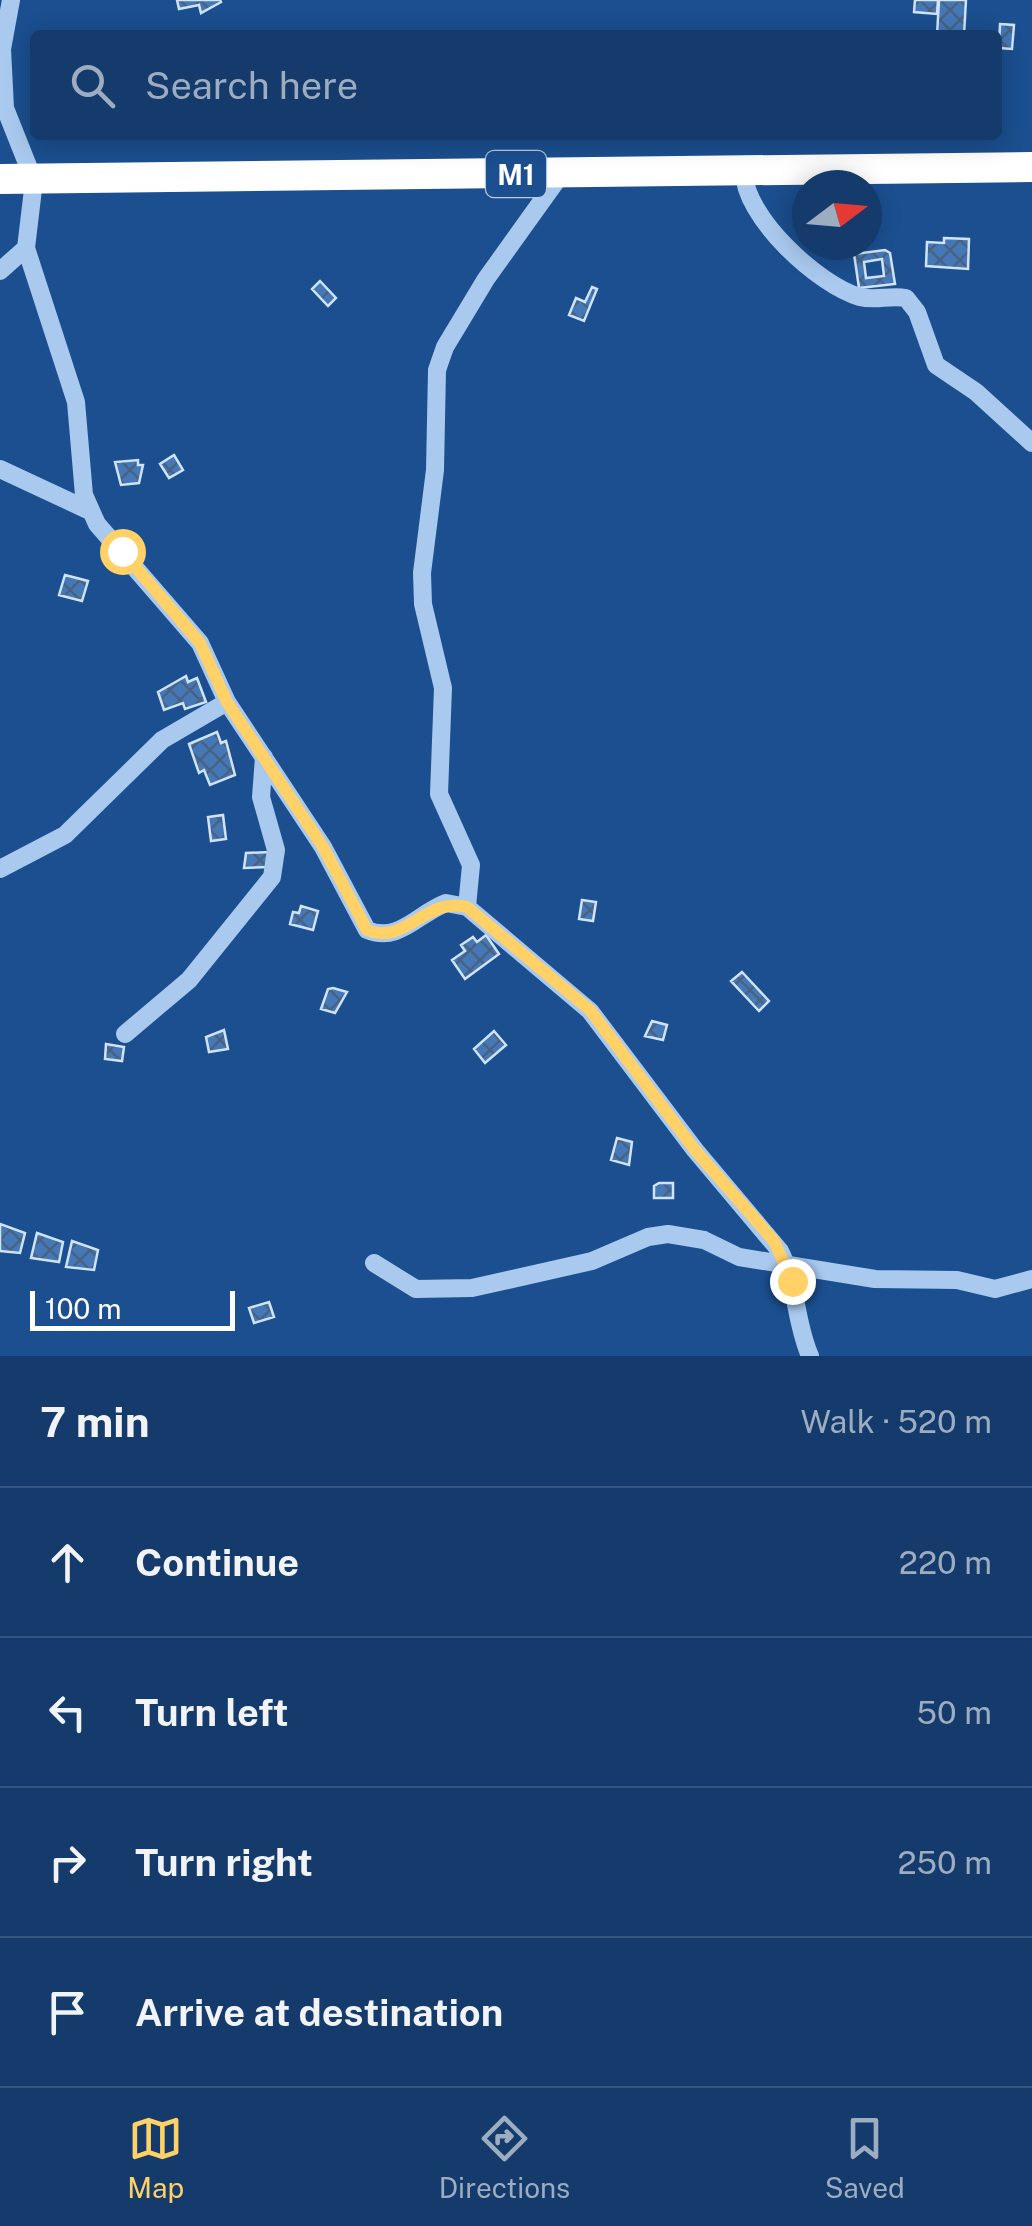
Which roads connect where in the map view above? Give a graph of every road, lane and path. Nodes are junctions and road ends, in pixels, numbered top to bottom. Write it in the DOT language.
graph roads {
  1 [pos="11,0"];
  2 [pos="1032,168"];
  3 [pos="744,171"];
  4 [pos="562,173"];
  5 [pos="0,180"];
  6 [pos="34,181"];
  7 [pos="26,248"];
  8 [pos="0,271"];
  9 [pos="1032,442"];
  10 [pos="0,469"];
  11 [pos="90,512"];
  12 [pos="227,702"];
  13 [pos="264,757"];
  14 [pos="0,868"];
  15 [pos="467,907"];
  16 [pos="125,1034"];
  17 [pos="786,1263"];
  18 [pos="374,1264"];
  19 [pos="1032,1279"];
  20 [pos="810,1356"];
  1 -- 6 [label="street"];
  2 -- 3 [label="highway, M1"];
  3 -- 4 [label="highway, M1"];
  3 -- 9 [label="street"];
  4 -- 6 [label="highway, M1"];
  4 -- 15 [label="street"];
  5 -- 6 [label="highway, M1"];
  6 -- 7 [label="street"];
  7 -- 8 [label="street"];
  7 -- 11 [label="street"];
  10 -- 11 [label="street"];
  11 -- 12 [label="street"];
  12 -- 13 [label="street"];
  12 -- 14 [label="street"];
  13 -- 15 [label="street"];
  13 -- 16 [label="street"];
  15 -- 17 [label="street"];
  17 -- 18 [label="street"];
  17 -- 19 [label="street"];
  17 -- 20 [label="street"];
}
